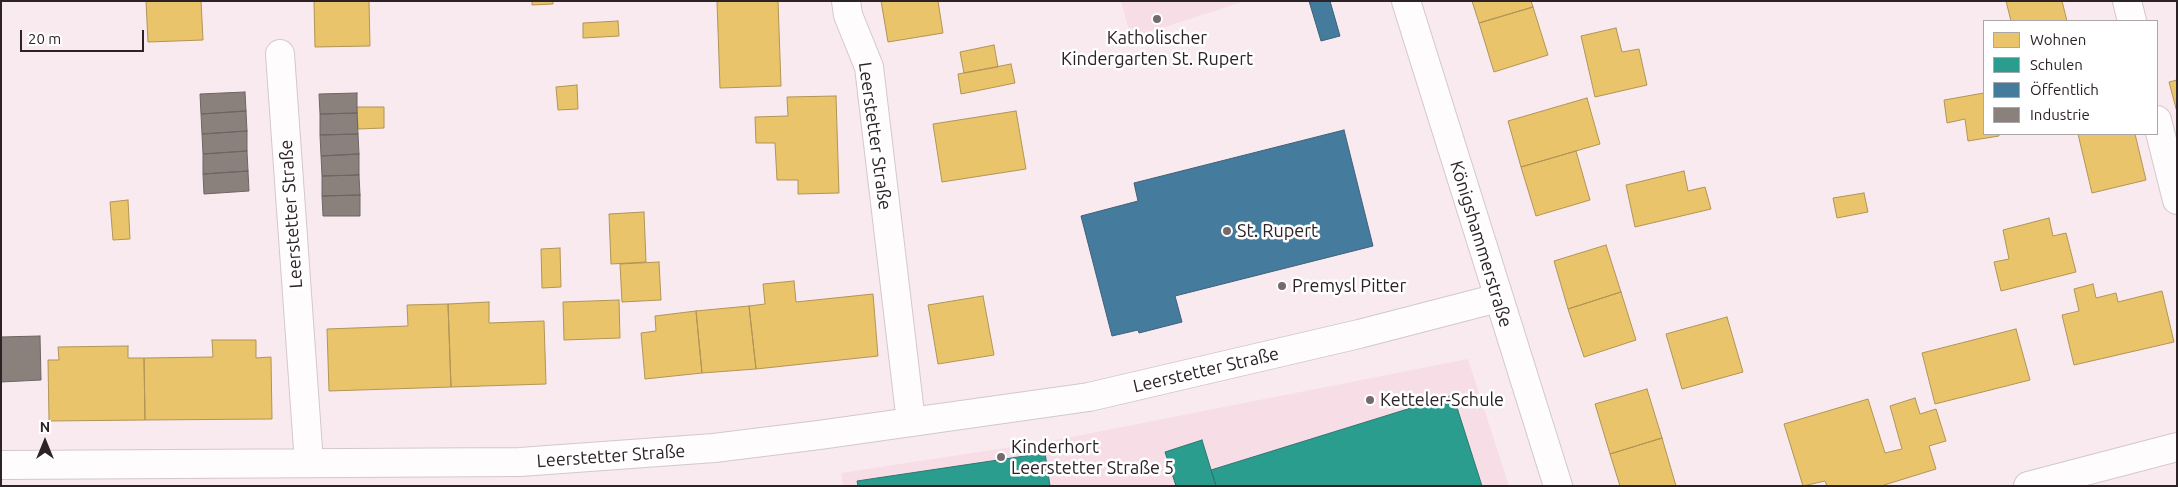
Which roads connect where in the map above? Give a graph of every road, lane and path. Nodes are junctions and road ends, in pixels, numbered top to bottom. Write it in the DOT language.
graph roads {
  1 [pos="846,1"];
  2 [pos="1406,1"];
  3 [pos="2127,1"];
  4 [pos="2132,20"];
  5 [pos="280,54"];
  6 [pos="2158,124"];
  7 [pos="2177,200"];
  8 [pos="1498,298"];
  9 [pos="911,422"];
  10 [pos="2177,447"];
  11 [pos="309,463"];
  12 [pos="1,465"];
  13 [pos="1558,486"];
  14 [pos="2028,486"];
  1 -- 9 [label="street, Leerstetter Straße"];
  2 -- 8 [label="street, Königshammerstraße"];
  3 -- 4 [label="street"];
  5 -- 11 [label="street, Leerstetter Straße"];
  6 -- 7 [label="street"];
  8 -- 9 [label="street, Leerstetter Straße"];
  8 -- 13 [label="street, Königshammerstraße"];
  9 -- 11 [label="street, Leerstetter Straße"];
  10 -- 14 [label="street"];
  11 -- 12 [label="street, Leerstetter Straße"];
}
